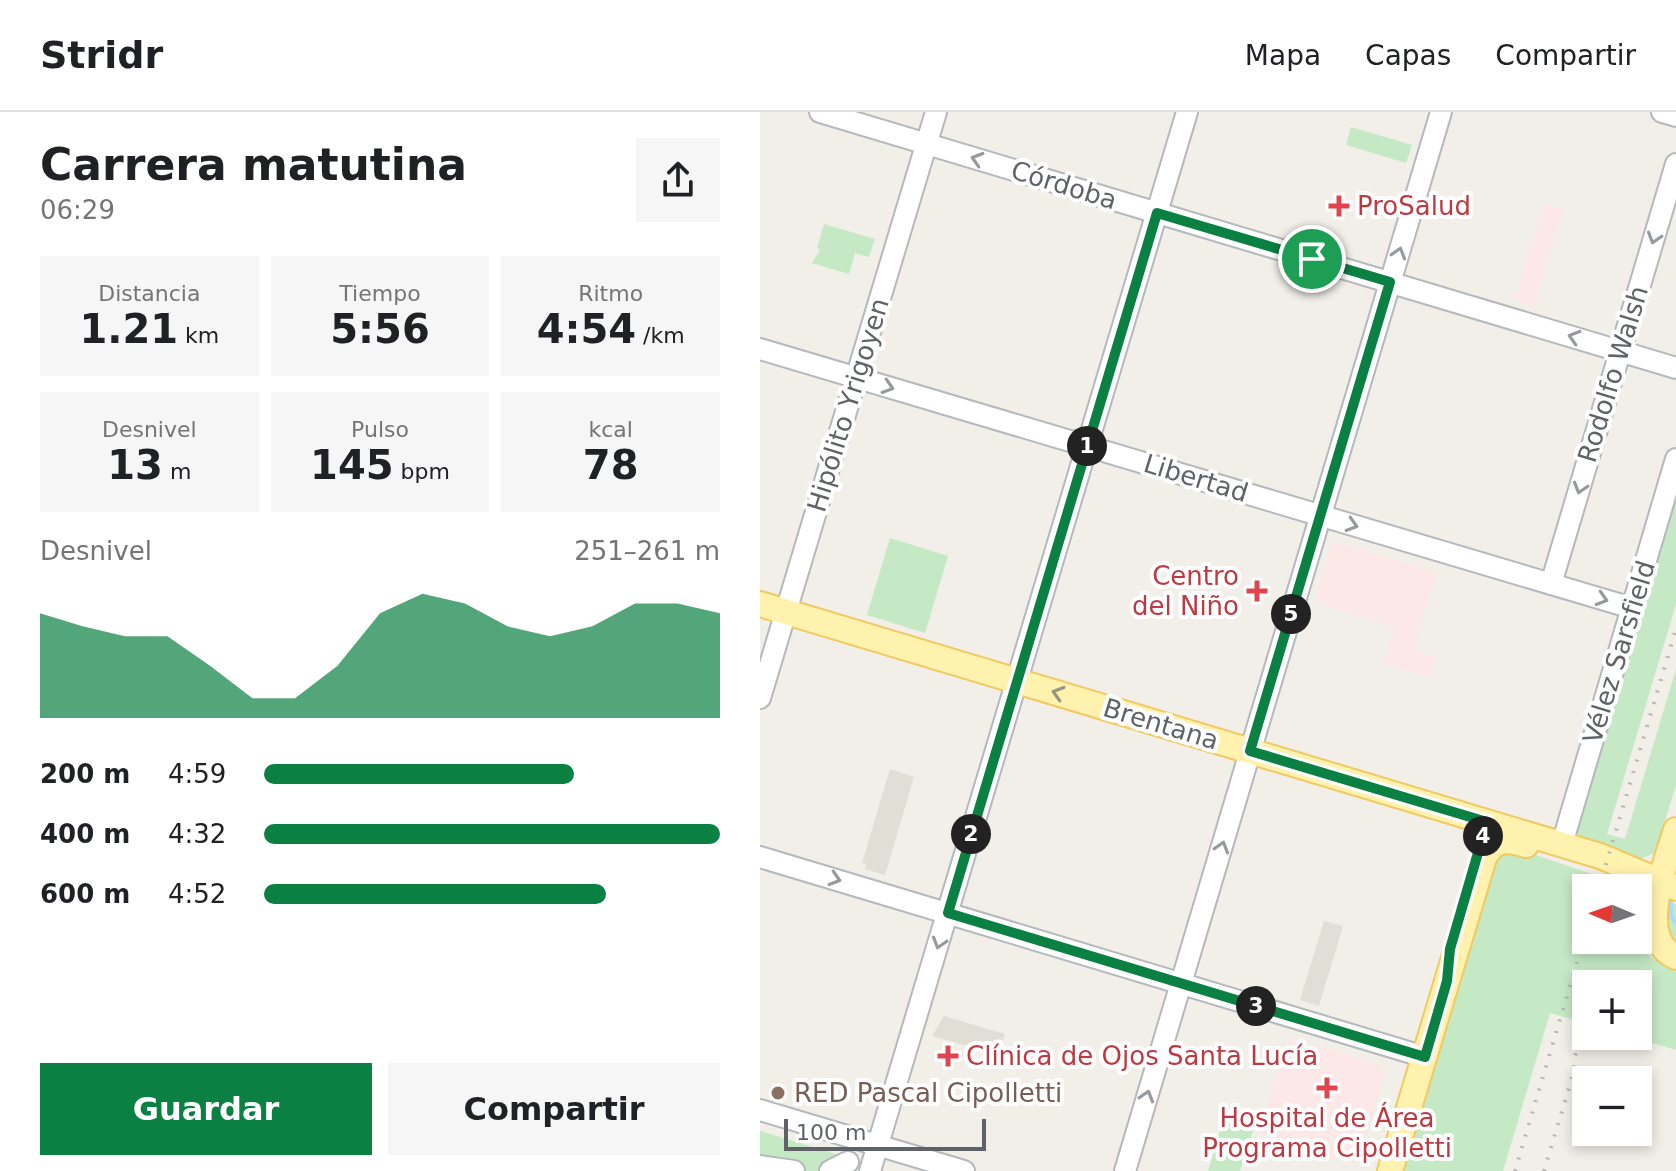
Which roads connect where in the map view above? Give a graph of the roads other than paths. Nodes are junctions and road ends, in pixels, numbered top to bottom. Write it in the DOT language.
graph roads {
  1 [pos="820,112"];
  2 [pos="936,112"];
  3 [pos="1187,112"];
  4 [pos="1441,112"];
  5 [pos="1662,112"];
  6 [pos="1676,116"];
  7 [pos="926,144"];
  8 [pos="1676,164"];
  9 [pos="1157,213"];
  10 [pos="1390,282"];
  11 [pos="760,349"];
  12 [pos="1620,351"];
  13 [pos="1676,368"];
  14 [pos="856,377"];
  15 [pos="1087,446"];
  16 [pos="1676,459"];
  17 [pos="1321,515"];
  18 [pos="1551,584"];
  19 [pos="760,604"];
  20 [pos="1632,608"];
  21 [pos="786,612"];
  22 [pos="1017,681"];
  23 [pos="760,698"];
  24 [pos="1250,751"];
  25 [pos="1489,828"];
  26 [pos="1676,830"];
  27 [pos="1562,844"];
  28 [pos="760,857"];
  29 [pos="1668,890"];
  30 [pos="948,913"];
  31 [pos="1676,957"];
  32 [pos="1676,968"];
  33 [pos="1181,983"];
  34 [pos="1418,1055"];
  35 [pos="760,1110"];
  36 [pos="878,1145"];
  37 [pos="760,1166"];
  38 [pos="794,1171"];
  39 [pos="870,1171"];
  40 [pos="964,1171"];
  41 [pos="1125,1171"];
  42 [pos="1376,1171"];
  43 [pos="1390,1171"];
  1 -- 7 [label="street, Córdoba"];
  2 -- 7 [label="street, Hipólito Yrigoyen"];
  3 -- 9 [label="street"];
  10 -- 4 [label="street, one-way"];
  5 -- 6 [label="street"];
  9 -- 7 [label="street, Córdoba, one-way"];
  7 -- 14 [label="street, Hipólito Yrigoyen"];
  8 -- 12 [label="street, Rodolfo Walsh, one-way"];
  9 -- 10 [label="street, Córdoba"];
  9 -- 15 [label="street"];
  12 -- 10 [label="street, Córdoba, one-way"];
  10 -- 17 [label="street"];
  11 -- 14 [label="street, Libertad"];
  12 -- 13 [label="street, Córdoba"];
  12 -- 18 [label="street, Rodolfo Walsh, one-way"];
  14 -- 15 [label="street, Libertad, one-way"];
  14 -- 21 [label="street, Hipólito Yrigoyen"];
  15 -- 17 [label="street, Libertad"];
  15 -- 22 [label="street"];
  16 -- 20 [label="street, Vélez Sarsfield"];
  17 -- 18 [label="street, Libertad, one-way"];
  17 -- 24 [label="street"];
  18 -- 20 [label="street, Libertad, one-way"];
  19 -- 21 [label="main road, Brentana"];
  20 -- 27 [label="street, Vélez Sarsfield"];
  21 -- 22 [label="main road, Brentana"];
  21 -- 23 [label="street, Hipólito Yrigoyen"];
  24 -- 22 [label="main road, Brentana, one-way"];
  22 -- 30 [label="street"];
  24 -- 25 [label="main road, Brentana"];
  33 -- 24 [label="street, one-way"];
  25 -- 27 [label="main road, Brentana"];
  25 -- 29 [label="main road"];
  25 -- 34 [label="main road"];
  25 -- 34 [label="main road"];
  26 -- 29 [label="main road"];
  27 -- 29 [label="main road, Brentana"];
  28 -- 30 [label="street, one-way"];
  29 -- 31 [label="main road"];
  29 -- 32 [label="main road"];
  30 -- 33 [label="street"];
  30 -- 36 [label="street, one-way"];
  33 -- 34 [label="street"];
  41 -- 33 [label="street, one-way"];
  34 -- 42 [label="main road"];
  34 -- 43 [label="main road"];
  35 -- 36 [label="street"];
  36 -- 39 [label="street"];
  36 -- 40 [label="street"];
  37 -- 38 [label="street"];
}
